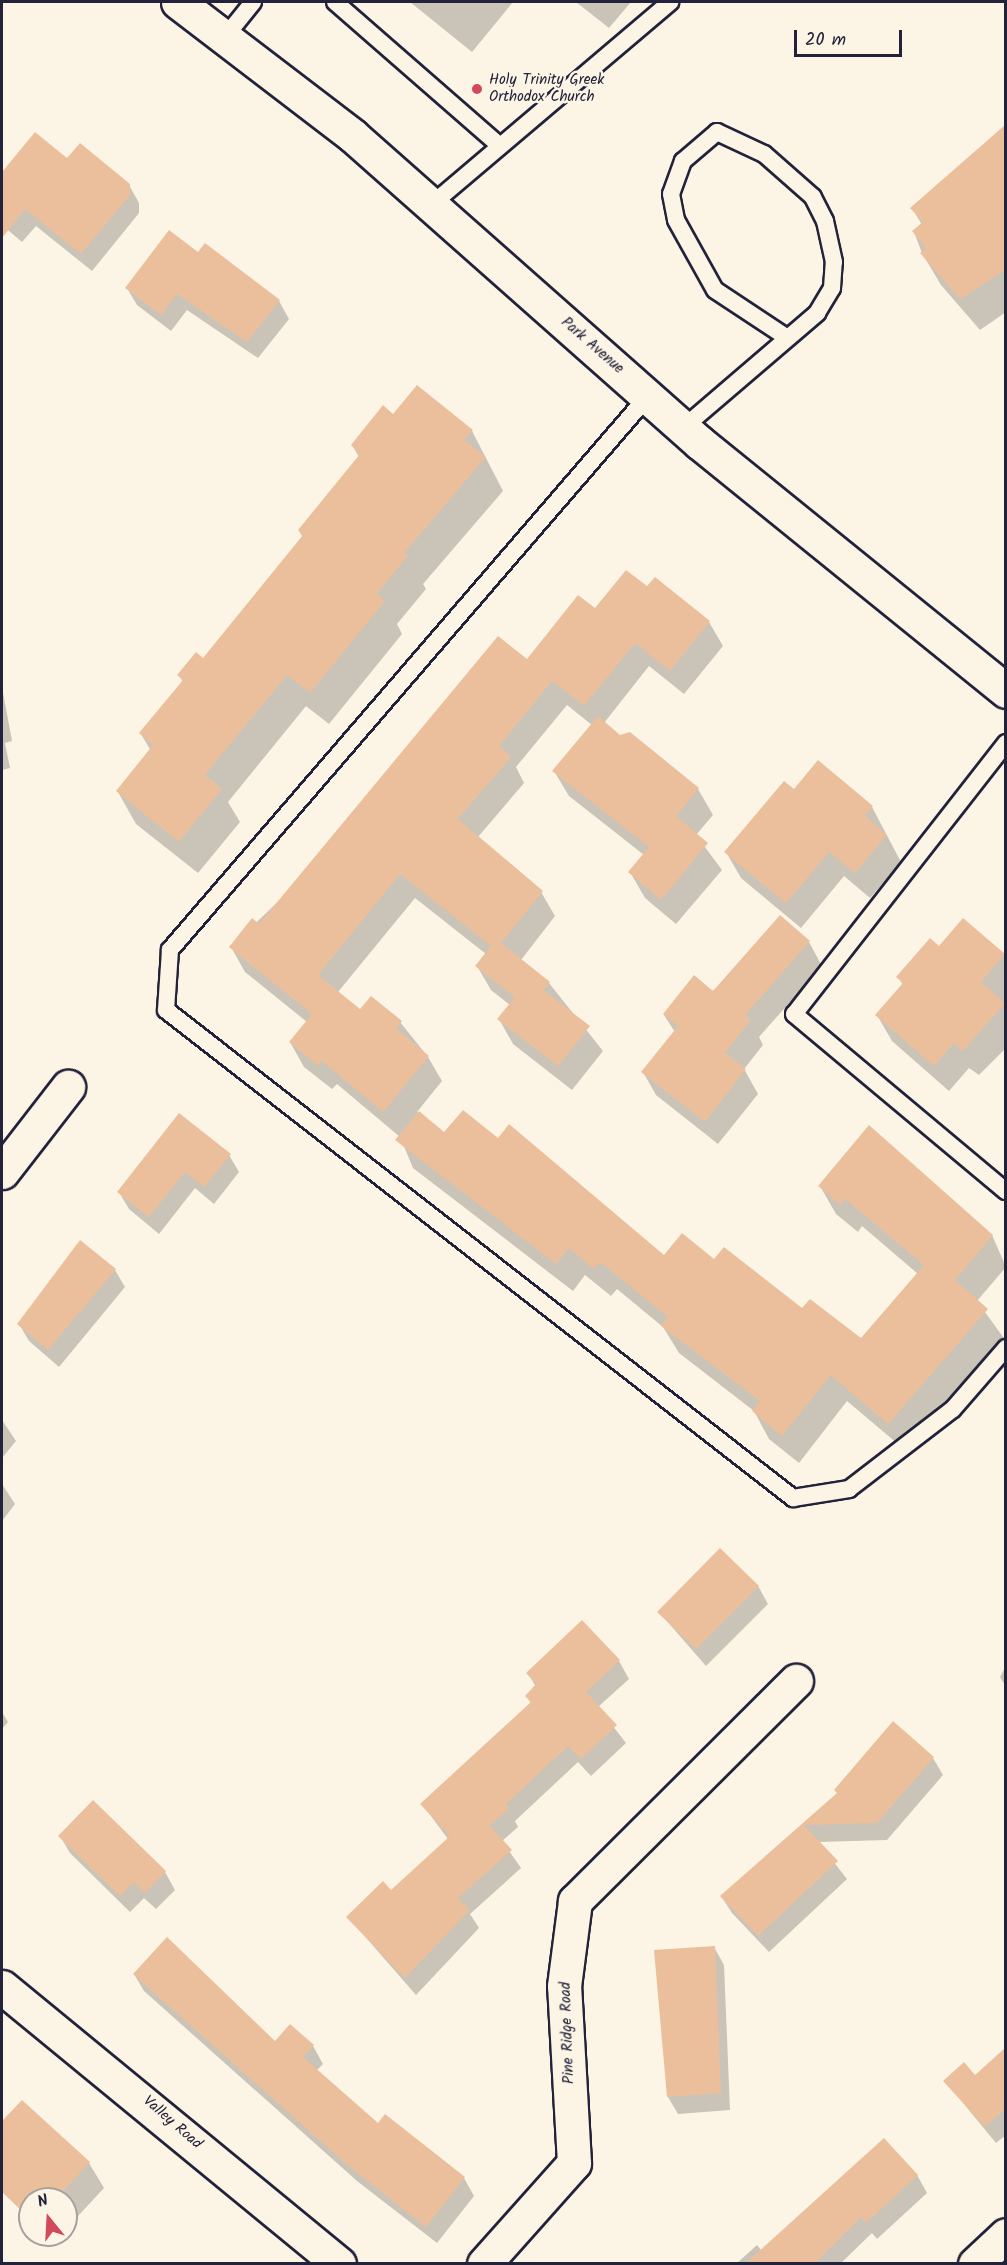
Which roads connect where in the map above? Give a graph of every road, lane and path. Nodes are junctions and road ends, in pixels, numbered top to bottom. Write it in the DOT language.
graph roads {
  1 [pos="178,2"];
  2 [pos="253,2"];
  3 [pos="335,2"];
  4 [pos="670,2"];
  5 [pos="225,37"];
  6 [pos="500,146"];
  7 [pos="431,205"];
  8 [pos="786,337"];
  9 [pos="648,396"];
  10 [pos="683,428"];
  11 [pos="1005,691"];
  12 [pos="1005,743"];
  13 [pos="68,1087"];
  14 [pos="2,1172"];
  15 [pos="1005,1191"];
  16 [pos="1005,1348"];
  17 [pos="796,1681"];
  18 [pos="2,1987"];
  19 [pos="1005,2235"];
  20 [pos="339,2264"];
  21 [pos="484,2264"];
  22 [pos="975,2264"];
  1 -- 5 [label="street, Park Avenue"];
  2 -- 5 [label="lane"];
  3 -- 6 [label="lane"];
  4 -- 6 [label="lane"];
  5 -- 7 [label="street, Park Avenue"];
  6 -- 7 [label="lane"];
  7 -- 9 [label="street, Park Avenue"];
  8 -- 8 [label="lane"];
  8 -- 10 [label="lane"];
  9 -- 10 [label="street, Park Avenue"];
  9 -- 16 [label="lane"];
  10 -- 11 [label="street, Park Avenue"];
  12 -- 15 [label="lane"];
  13 -- 14 [label="street"];
  17 -- 21 [label="street, Pine Ridge Road"];
  18 -- 20 [label="street, Valley Road"];
  19 -- 22 [label="street"];
}
